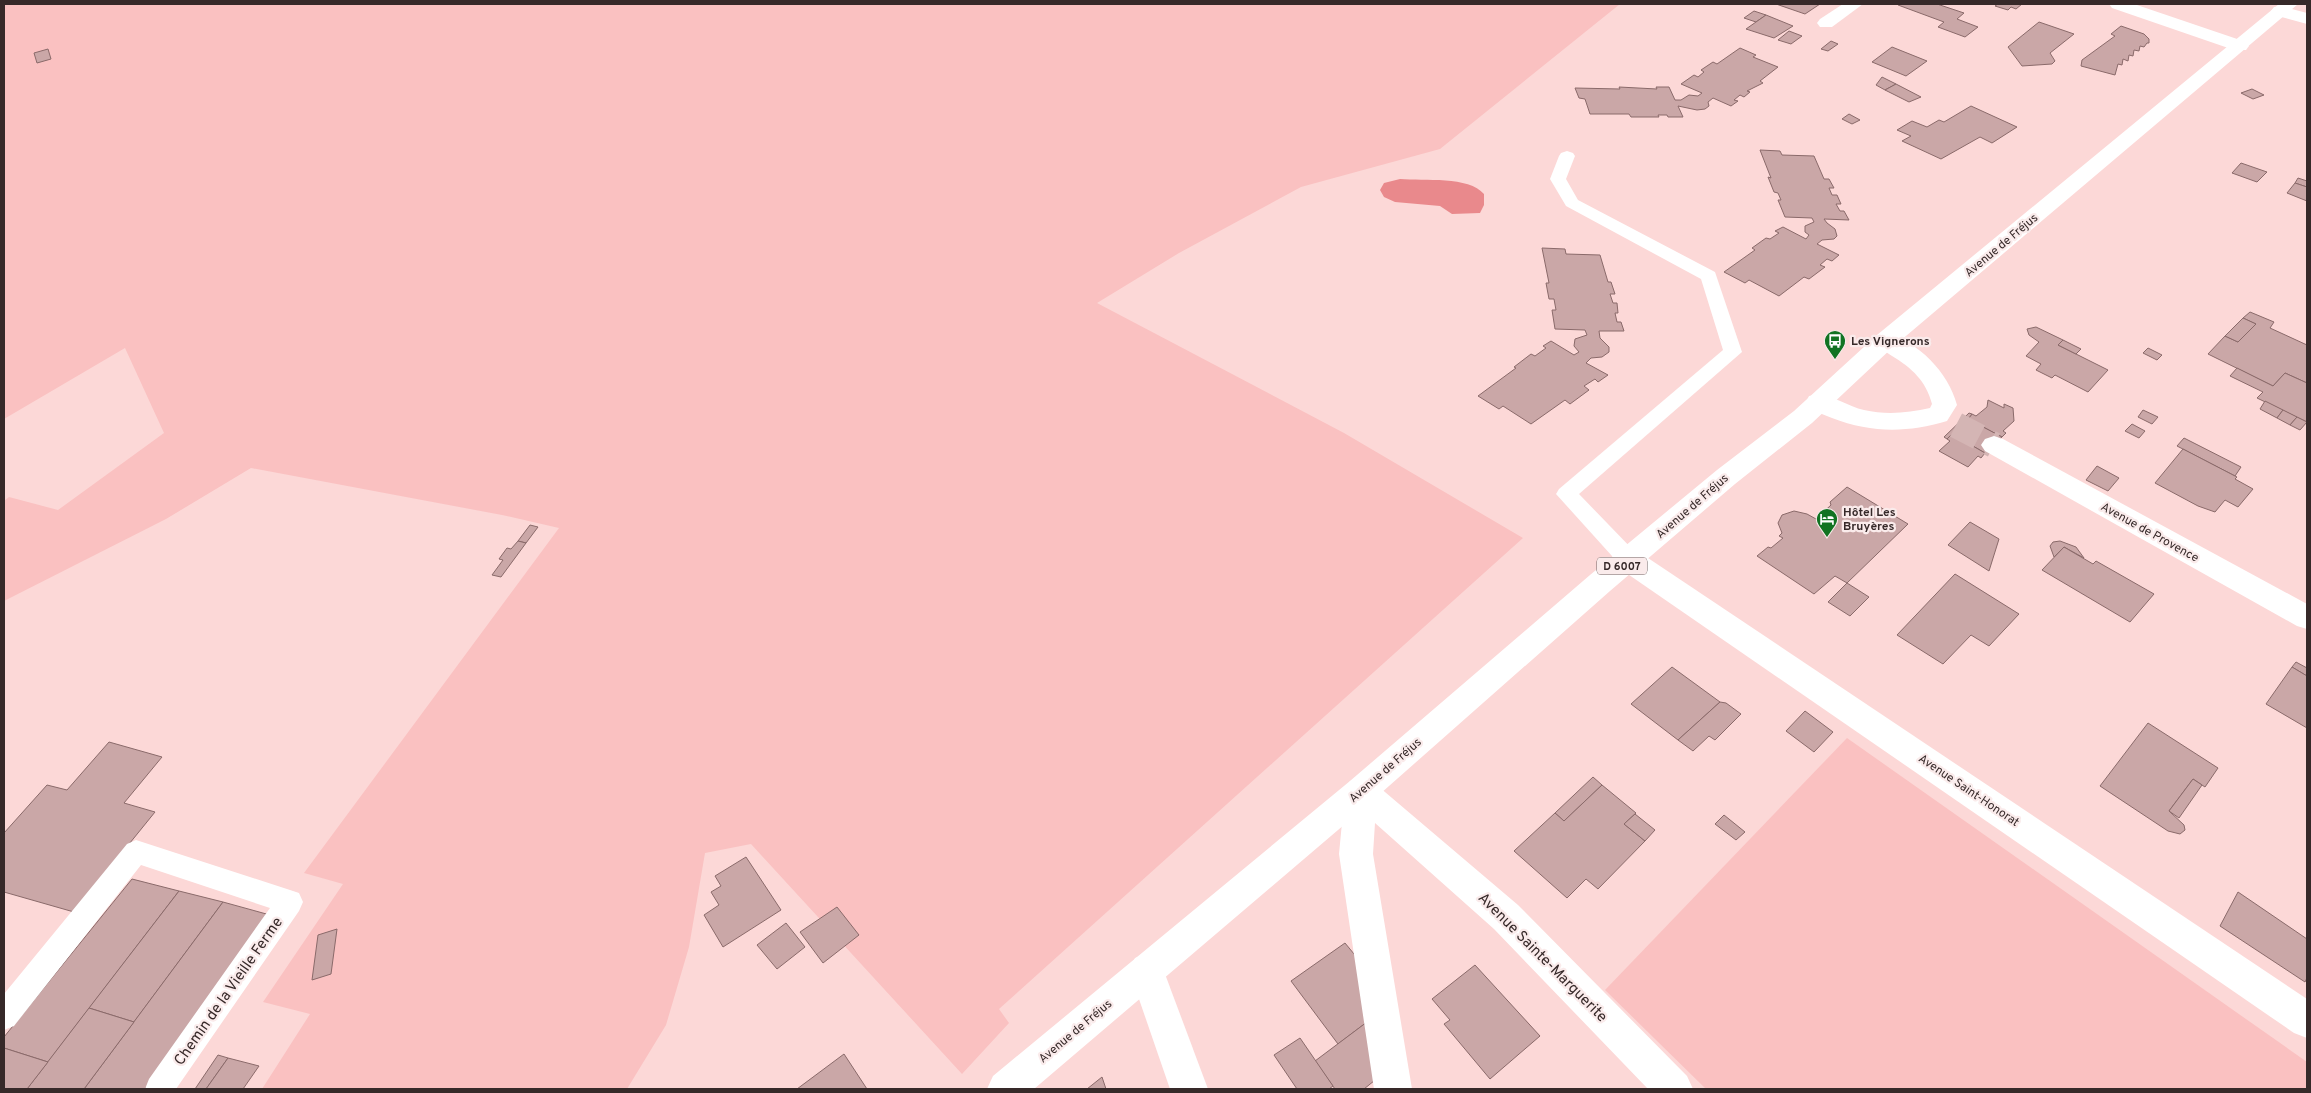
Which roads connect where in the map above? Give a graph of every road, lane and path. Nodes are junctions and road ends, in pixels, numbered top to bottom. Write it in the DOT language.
graph roads {
  1 [pos="1854,4"];
  2 [pos="2118,4"];
  3 [pos="2285,8"];
  4 [pos="2307,19"];
  5 [pos="1826,23"];
  6 [pos="2240,46"];
  7 [pos="1567,156"];
  8 [pos="1884,341"];
  9 [pos="1818,402"];
  10 [pos="1994,445"];
  11 [pos="1629,560"];
  12 [pos="2307,618"];
  13 [pos="1361,791"];
  14 [pos="1147,970"];
  15 [pos="4,1016"];
  16 [pos="2307,1020"];
  17 [pos="159,1089"];
  18 [pos="1006,1089"];
  19 [pos="1189,1089"];
  20 [pos="1393,1089"];
  21 [pos="1674,1089"];
  1 -- 5 [label="main road"];
  2 -- 6 [label="main road"];
  3 -- 4 [label="main road"];
  3 -- 6 [label="main road, Avenue de Fréjus / D 6007"];
  6 -- 8 [label="main road, Avenue de Fréjus / D 6007"];
  7 -- 11 [label="lane"];
  8 -- 9 [label="main road, Avenue de Fréjus / D 6007"];
  8 -- 9 [label="main road"];
  9 -- 11 [label="main road, Avenue de Fréjus / D 6007"];
  10 -- 12 [label="main road, Avenue de Provence"];
  11 -- 13 [label="main road, Avenue de Fréjus / D 6007"];
  11 -- 16 [label="main road, Avenue Saint-Honorat"];
  13 -- 14 [label="main road, Avenue de Fréjus / D 6007"];
  13 -- 20 [label="main road"];
  13 -- 21 [label="main road, Avenue Sainte-Marguerite"];
  14 -- 18 [label="main road, Avenue de Fréjus / D 6007"];
  14 -- 19 [label="main road"];
  15 -- 17 [label="lane, Chemin de la Vieille Ferme"];
}
